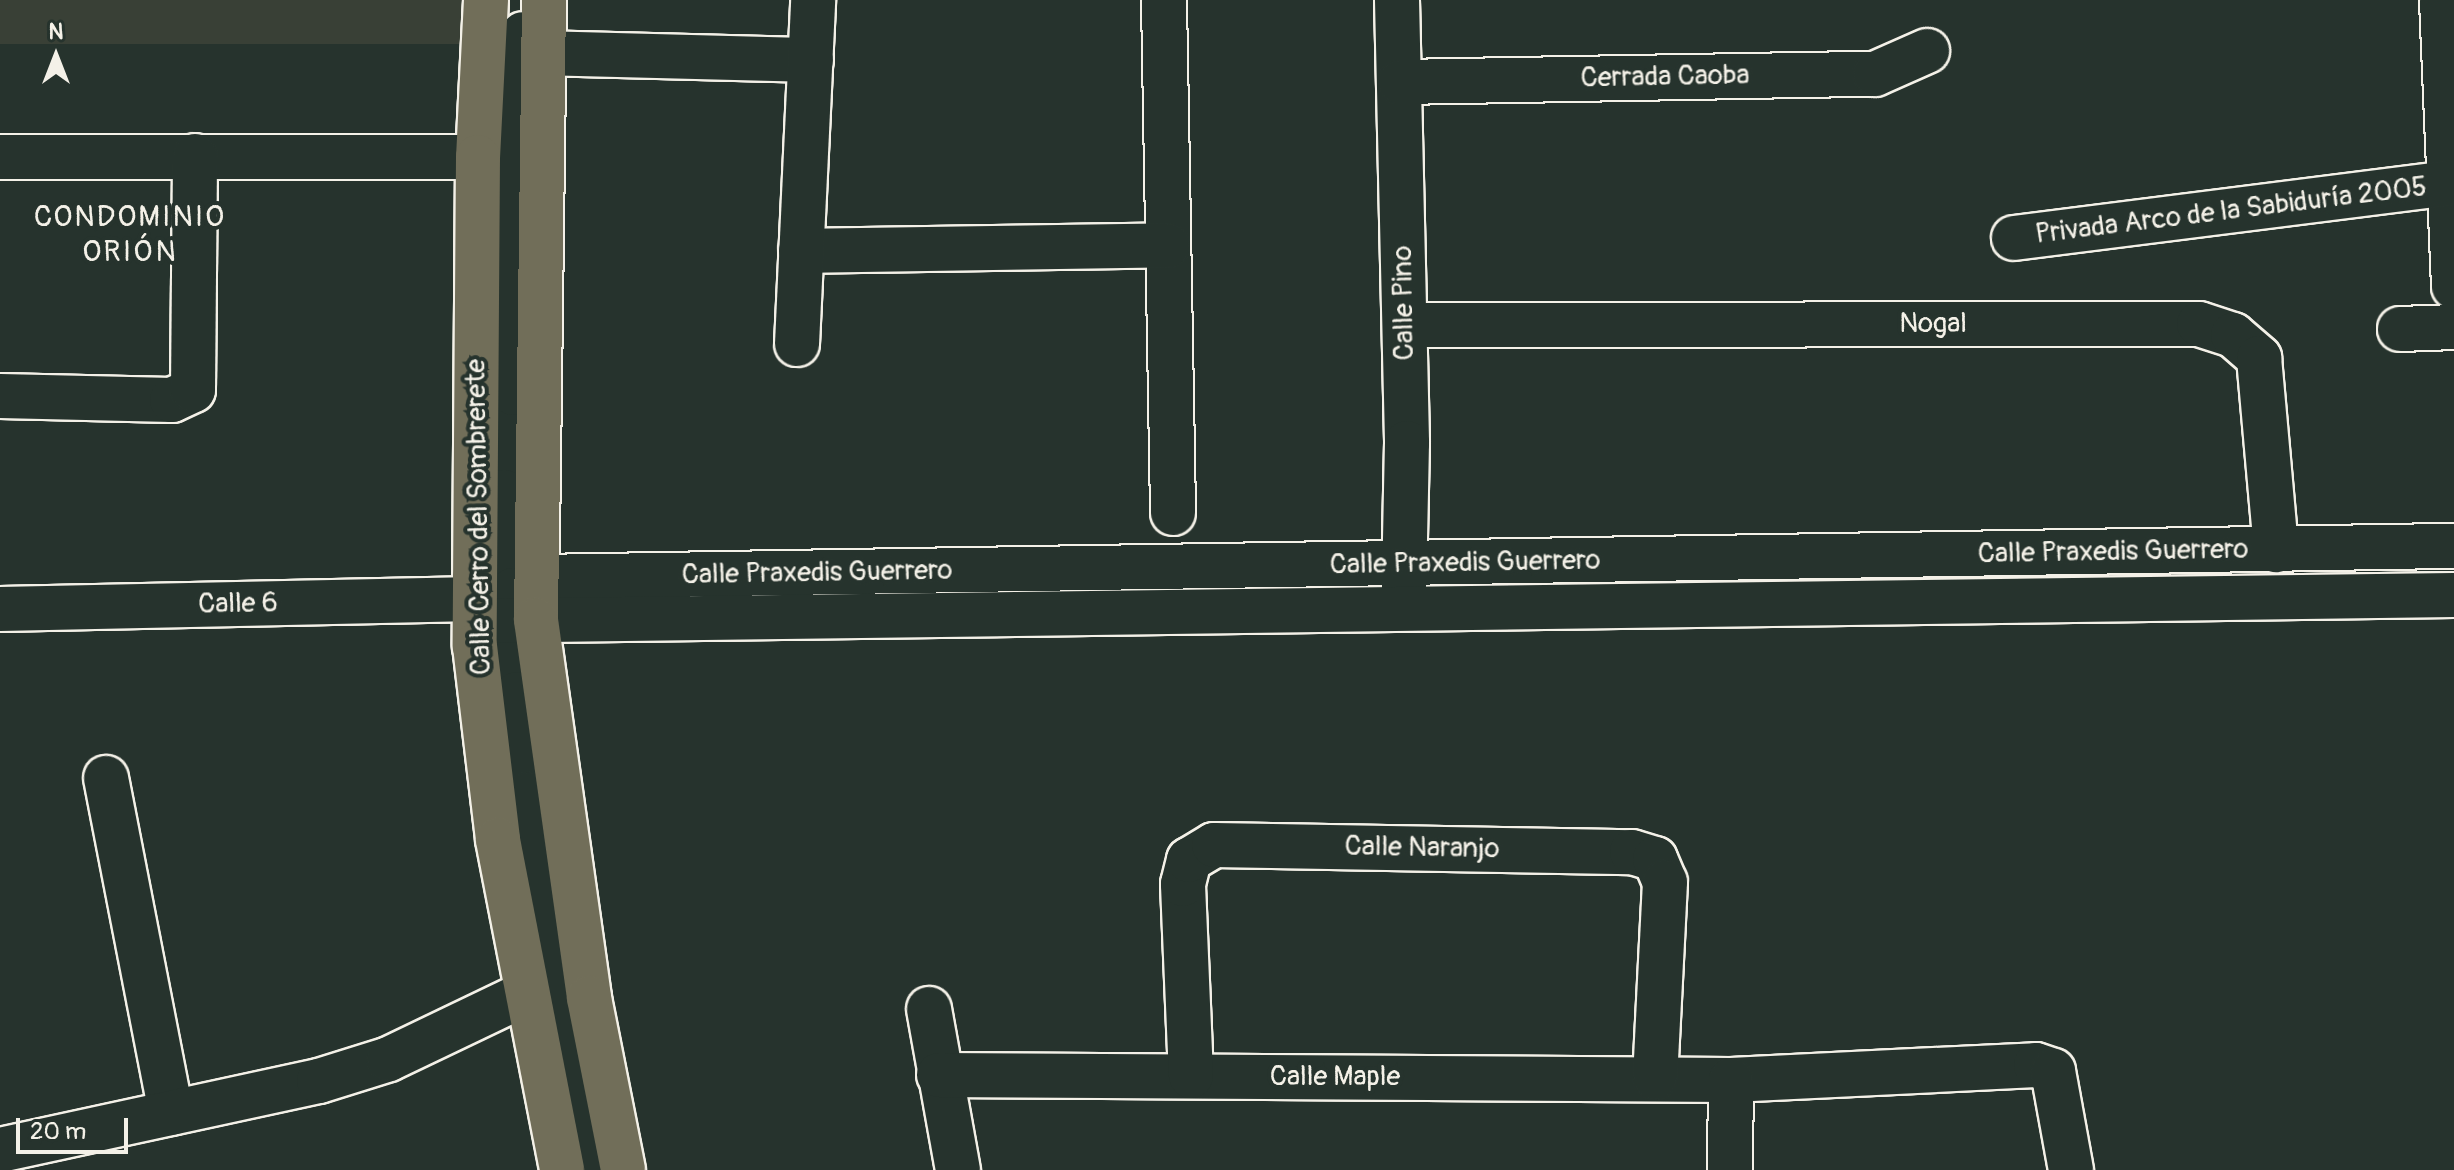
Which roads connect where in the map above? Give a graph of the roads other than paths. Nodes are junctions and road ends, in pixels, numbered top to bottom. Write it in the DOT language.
graph roads {
  1 [pos="486,0"];
  2 [pos="503,0"];
  3 [pos="525,0"];
  4 [pos="544,0"];
  5 [pos="813,0"];
  6 [pos="1164,0"];
  7 [pos="1397,0"];
  8 [pos="2446,27"];
  9 [pos="1927,51"];
  10 [pos="542,53"];
  11 [pos="811,60"];
  12 [pos="1400,82"];
  13 [pos="195,156"];
  14 [pos="0,157"];
  15 [pos="478,157"];
  16 [pos="2449,183"];
  17 [pos="2014,238"];
  18 [pos="1168,245"];
  19 [pos="801,251"];
  20 [pos="2454,287"];
  21 [pos="1405,325"];
  22 [pos="2454,327"];
  23 [pos="2400,329"];
  24 [pos="797,344"];
  25 [pos="0,396"];
  26 [pos="1173,513"];
  27 [pos="2454,546"];
  28 [pos="2276,550"];
  29 [pos="1404,585"];
  30 [pos="2454,595"];
  31 [pos="502,599"];
  32 [pos="0,609"];
  33 [pos="106,778"];
  34 [pos="527,993"];
  35 [pos="929,1009"];
  36 [pos="939,1075"];
  37 [pos="1191,1076"];
  38 [pos="1655,1078"];
  39 [pos="1731,1080"];
  40 [pos="171,1113"];
  41 [pos="0,1150"];
  42 [pos="562,1170"];
  43 [pos="581,1170"];
  44 [pos="597,1170"];
  45 [pos="623,1170"];
  46 [pos="958,1170"];
  47 [pos="1730,1170"];
  48 [pos="2071,1170"];
  1 -- 15 [label="main road, Calle Cerro del Sombrerete"];
  2 -- 31 [label="street"];
  3 -- 31 [label="street"];
  4 -- 10 [label="main road, Calle Cerro del Sombrerete"];
  5 -- 11 [label="street"];
  6 -- 18 [label="street"];
  7 -- 12 [label="street, Calle Pino"];
  8 -- 16 [label="street"];
  9 -- 12 [label="street, Cerrada Caoba"];
  10 -- 11 [label="street"];
  10 -- 31 [label="main road, Calle Cerro del Sombrerete"];
  11 -- 19 [label="street"];
  12 -- 21 [label="street, Calle Pino"];
  13 -- 14 [label="street"];
  13 -- 15 [label="street"];
  13 -- 25 [label="street"];
  15 -- 31 [label="main road, Calle Cerro del Sombrerete"];
  16 -- 17 [label="street, Privada Arco de la Sabiduría 2005"];
  16 -- 20 [label="street"];
  18 -- 19 [label="street"];
  18 -- 26 [label="street"];
  19 -- 24 [label="street"];
  21 -- 28 [label="street, Nogal"];
  21 -- 29 [label="street, Calle Pino"];
  22 -- 23 [label="street"];
  27 -- 28 [label="street, Calle Praxedis Guerrero"];
  28 -- 29 [label="street, Calle Praxedis Guerrero"];
  29 -- 30 [label="street, Calle Praxedis Guerrero"];
  29 -- 31 [label="street, Calle Praxedis Guerrero"];
  31 -- 32 [label="street, Calle 6"];
  31 -- 34 [label="main road, Calle Cerro del Sombrerete"];
  31 -- 43 [label="street"];
  31 -- 44 [label="street"];
  31 -- 45 [label="main road, Calle Cerro del Sombrerete"];
  33 -- 40 [label="street"];
  34 -- 40 [label="street"];
  34 -- 42 [label="main road, Calle Cerro del Sombrerete"];
  35 -- 36 [label="street"];
  36 -- 37 [label="street, Calle Maple"];
  36 -- 46 [label="street"];
  37 -- 38 [label="street, Calle Maple"];
  37 -- 38 [label="street, Calle Naranjo"];
  38 -- 39 [label="street, Calle Maple"];
  39 -- 47 [label="street"];
  39 -- 48 [label="street, Calle Maple"];
  40 -- 41 [label="street"];
}
